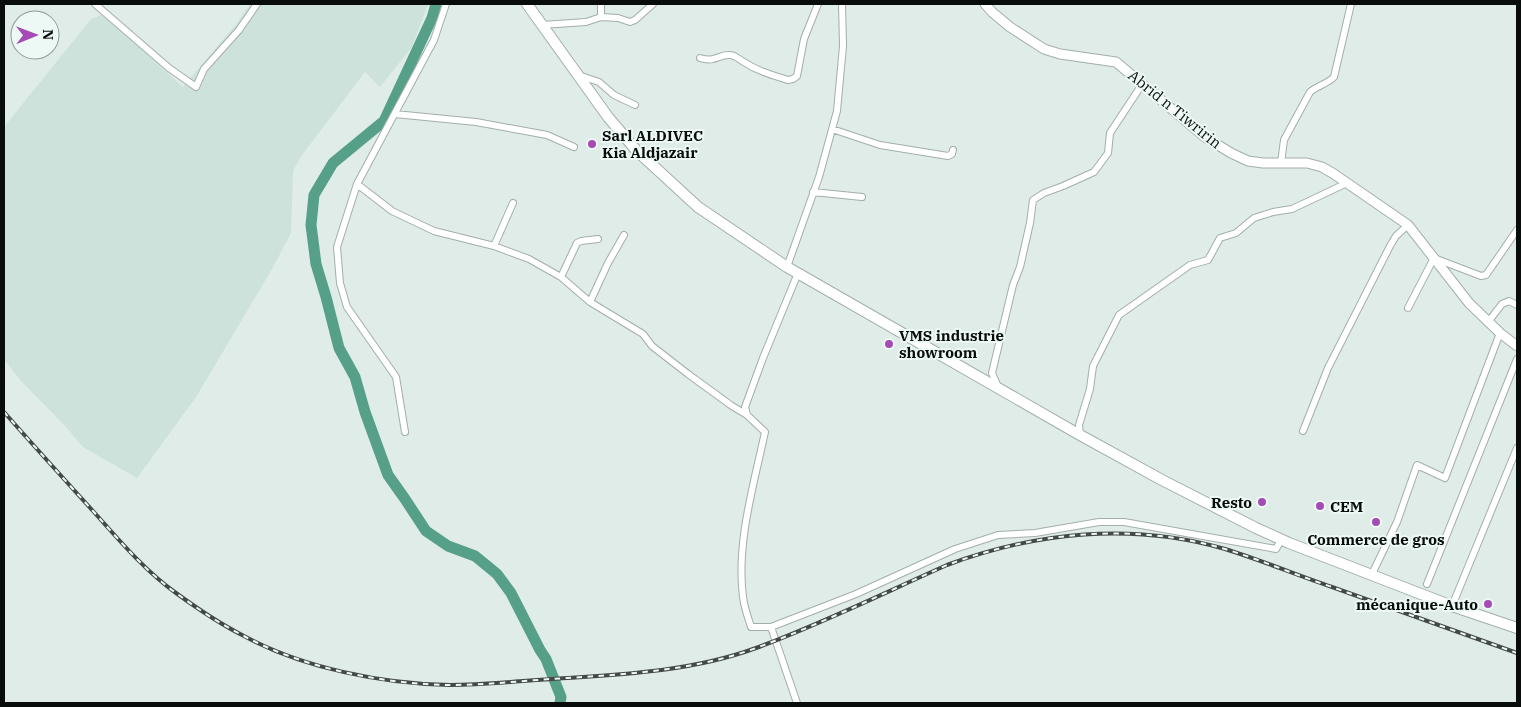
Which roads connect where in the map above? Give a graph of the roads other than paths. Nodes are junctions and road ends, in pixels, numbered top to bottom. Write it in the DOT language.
graph roads {
  1 [pos="95,4"];
  2 [pos="256,4"];
  3 [pos="446,4"];
  4 [pos="527,4"];
  5 [pos="601,4"];
  6 [pos="653,4"];
  7 [pos="818,4"];
  8 [pos="841,4"];
  9 [pos="985,4"];
  10 [pos="1351,4"];
  11 [pos="601,18"];
  12 [pos="542,25"];
  13 [pos="700,58"];
  14 [pos="577,74"];
  15 [pos="1144,86"];
  16 [pos="635,105"];
  17 [pos="395,114"];
  18 [pos="832,129"];
  19 [pos="574,147"];
  20 [pos="953,150"];
  21 [pos="1281,163"];
  22 [pos="1347,183"];
  23 [pos="358,184"];
  24 [pos="813,192"];
  25 [pos="862,197"];
  26 [pos="513,203"];
  27 [pos="1408,225"];
  28 [pos="1517,230"];
  29 [pos="624,235"];
  30 [pos="598,239"];
  31 [pos="494,246"];
  32 [pos="1434,258"];
  33 [pos="787,267"];
  34 [pos="798,273"];
  35 [pos="561,277"];
  36 [pos="590,302"];
  37 [pos="1517,305"];
  38 [pos="1408,308"];
  39 [pos="1488,322"];
  40 [pos="1500,333"];
  41 [pos="1517,346"];
  42 [pos="1517,359"];
  43 [pos="998,387"];
  44 [pos="747,415"];
  45 [pos="1303,431"];
  46 [pos="405,432"];
  47 [pos="1080,435"];
  48 [pos="1517,448"];
  49 [pos="1281,540"];
  50 [pos="1372,574"];
  51 [pos="1427,584"];
  52 [pos="1452,606"];
  53 [pos="771,627"];
  54 [pos="1517,628"];
  55 [pos="797,703"];
  1 -- 2 [label="street"];
  3 -- 17 [label="street"];
  4 -- 12 [label="main road"];
  5 -- 11 [label="street"];
  6 -- 11 [label="street"];
  7 -- 13 [label="street"];
  8 -- 18 [label="street"];
  9 -- 15 [label="street, Abrid n Tiwririn"];
  10 -- 21 [label="street"];
  11 -- 12 [label="street"];
  12 -- 14 [label="main road"];
  14 -- 16 [label="street"];
  14 -- 33 [label="main road"];
  15 -- 21 [label="street, Abrid n Tiwririn"];
  15 -- 43 [label="street"];
  17 -- 19 [label="street"];
  17 -- 23 [label="street"];
  18 -- 20 [label="street"];
  18 -- 24 [label="street"];
  21 -- 22 [label="street, Abrid n Tiwririn"];
  22 -- 27 [label="street, Abrid n Tiwririn"];
  22 -- 47 [label="street"];
  23 -- 31 [label="street"];
  23 -- 46 [label="street"];
  24 -- 25 [label="street"];
  24 -- 33 [label="street"];
  26 -- 31 [label="street"];
  27 -- 32 [label="street, Abrid n Tiwririn"];
  27 -- 45 [label="street"];
  28 -- 32 [label="street"];
  29 -- 36 [label="street"];
  30 -- 35 [label="street"];
  31 -- 35 [label="street"];
  32 -- 38 [label="street"];
  32 -- 39 [label="street, Abrid n Tiwririn"];
  33 -- 34 [label="main road"];
  34 -- 43 [label="main road"];
  34 -- 44 [label="street"];
  35 -- 36 [label="street"];
  36 -- 44 [label="street"];
  37 -- 39 [label="street"];
  39 -- 40 [label="street, Abrid n Tiwririn"];
  40 -- 41 [label="street, Abrid n Tiwririn"];
  40 -- 50 [label="street"];
  42 -- 51 [label="street"];
  43 -- 47 [label="main road"];
  44 -- 53 [label="street"];
  47 -- 49 [label="main road"];
  48 -- 52 [label="street"];
  49 -- 50 [label="main road"];
  49 -- 53 [label="street"];
  50 -- 52 [label="main road"];
  52 -- 54 [label="main road"];
  53 -- 55 [label="street"];
}
